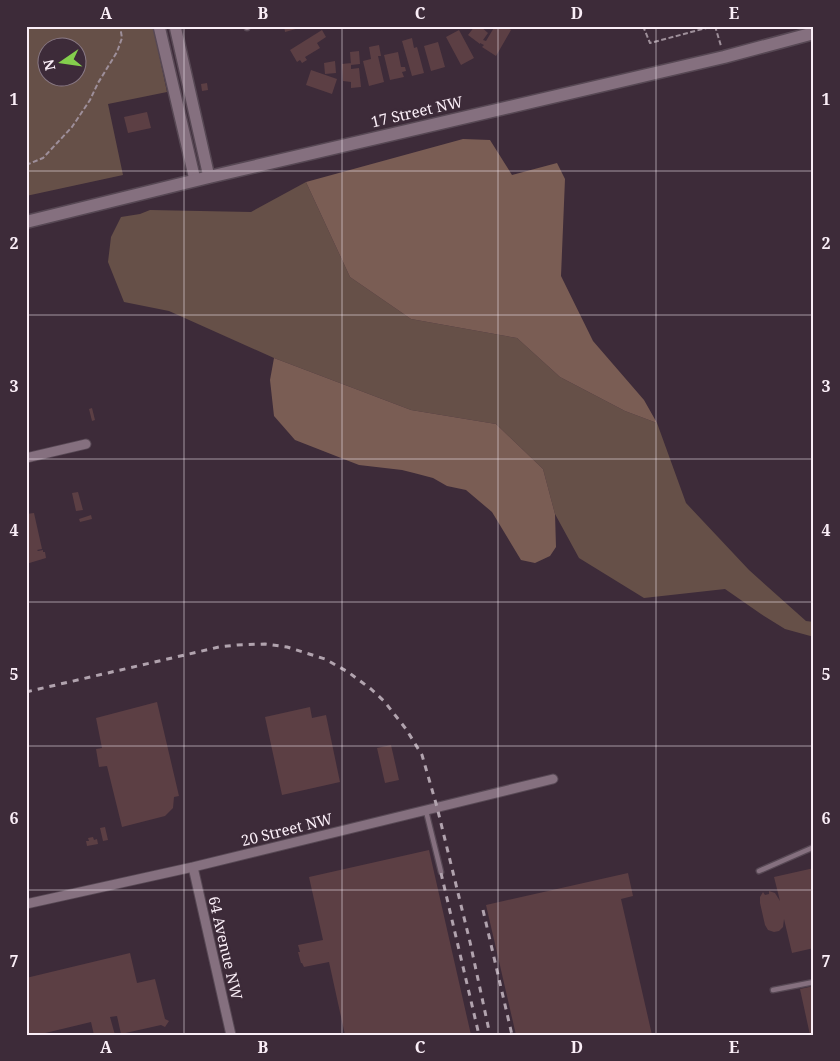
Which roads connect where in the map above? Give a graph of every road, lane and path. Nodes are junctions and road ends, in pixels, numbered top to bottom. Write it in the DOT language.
graph roads {
  1 [pos="120,26"];
  2 [pos="643,26"];
  3 [pos="715,26"];
  4 [pos="176,27"];
  5 [pos="160,31"];
  6 [pos="814,33"];
  7 [pos="724,57"];
  8 [pos="26,165"];
  9 [pos="209,177"];
  10 [pos="195,180"];
  11 [pos="26,222"];
  12 [pos="86,444"];
  13 [pos="26,458"];
  14 [pos="553,779"];
  15 [pos="425,810"];
  16 [pos="814,848"];
  17 [pos="193,867"];
  18 [pos="759,871"];
  19 [pos="441,872"];
  20 [pos="26,904"];
  21 [pos="814,982"];
  22 [pos="773,990"];
  23 [pos="231,1035"];
  1 -- 8 [label="path"];
  2 -- 3 [label="path"];
  3 -- 7 [label="path"];
  4 -- 5 [label="lane"];
  4 -- 9 [label="street"];
  5 -- 10 [label="street"];
  6 -- 7 [label="main road, 17 Street NW"];
  7 -- 9 [label="main road, 17 Street NW"];
  9 -- 10 [label="main road, 17 Street NW"];
  10 -- 11 [label="main road, 17 Street NW"];
  12 -- 13 [label="street"];
  14 -- 15 [label="street, 20 Street NW"];
  15 -- 17 [label="street, 20 Street NW"];
  15 -- 19 [label="lane"];
  16 -- 18 [label="lane"];
  17 -- 20 [label="street, 20 Street NW"];
  17 -- 23 [label="street, 64 Avenue NW"];
  21 -- 22 [label="lane"];
}
